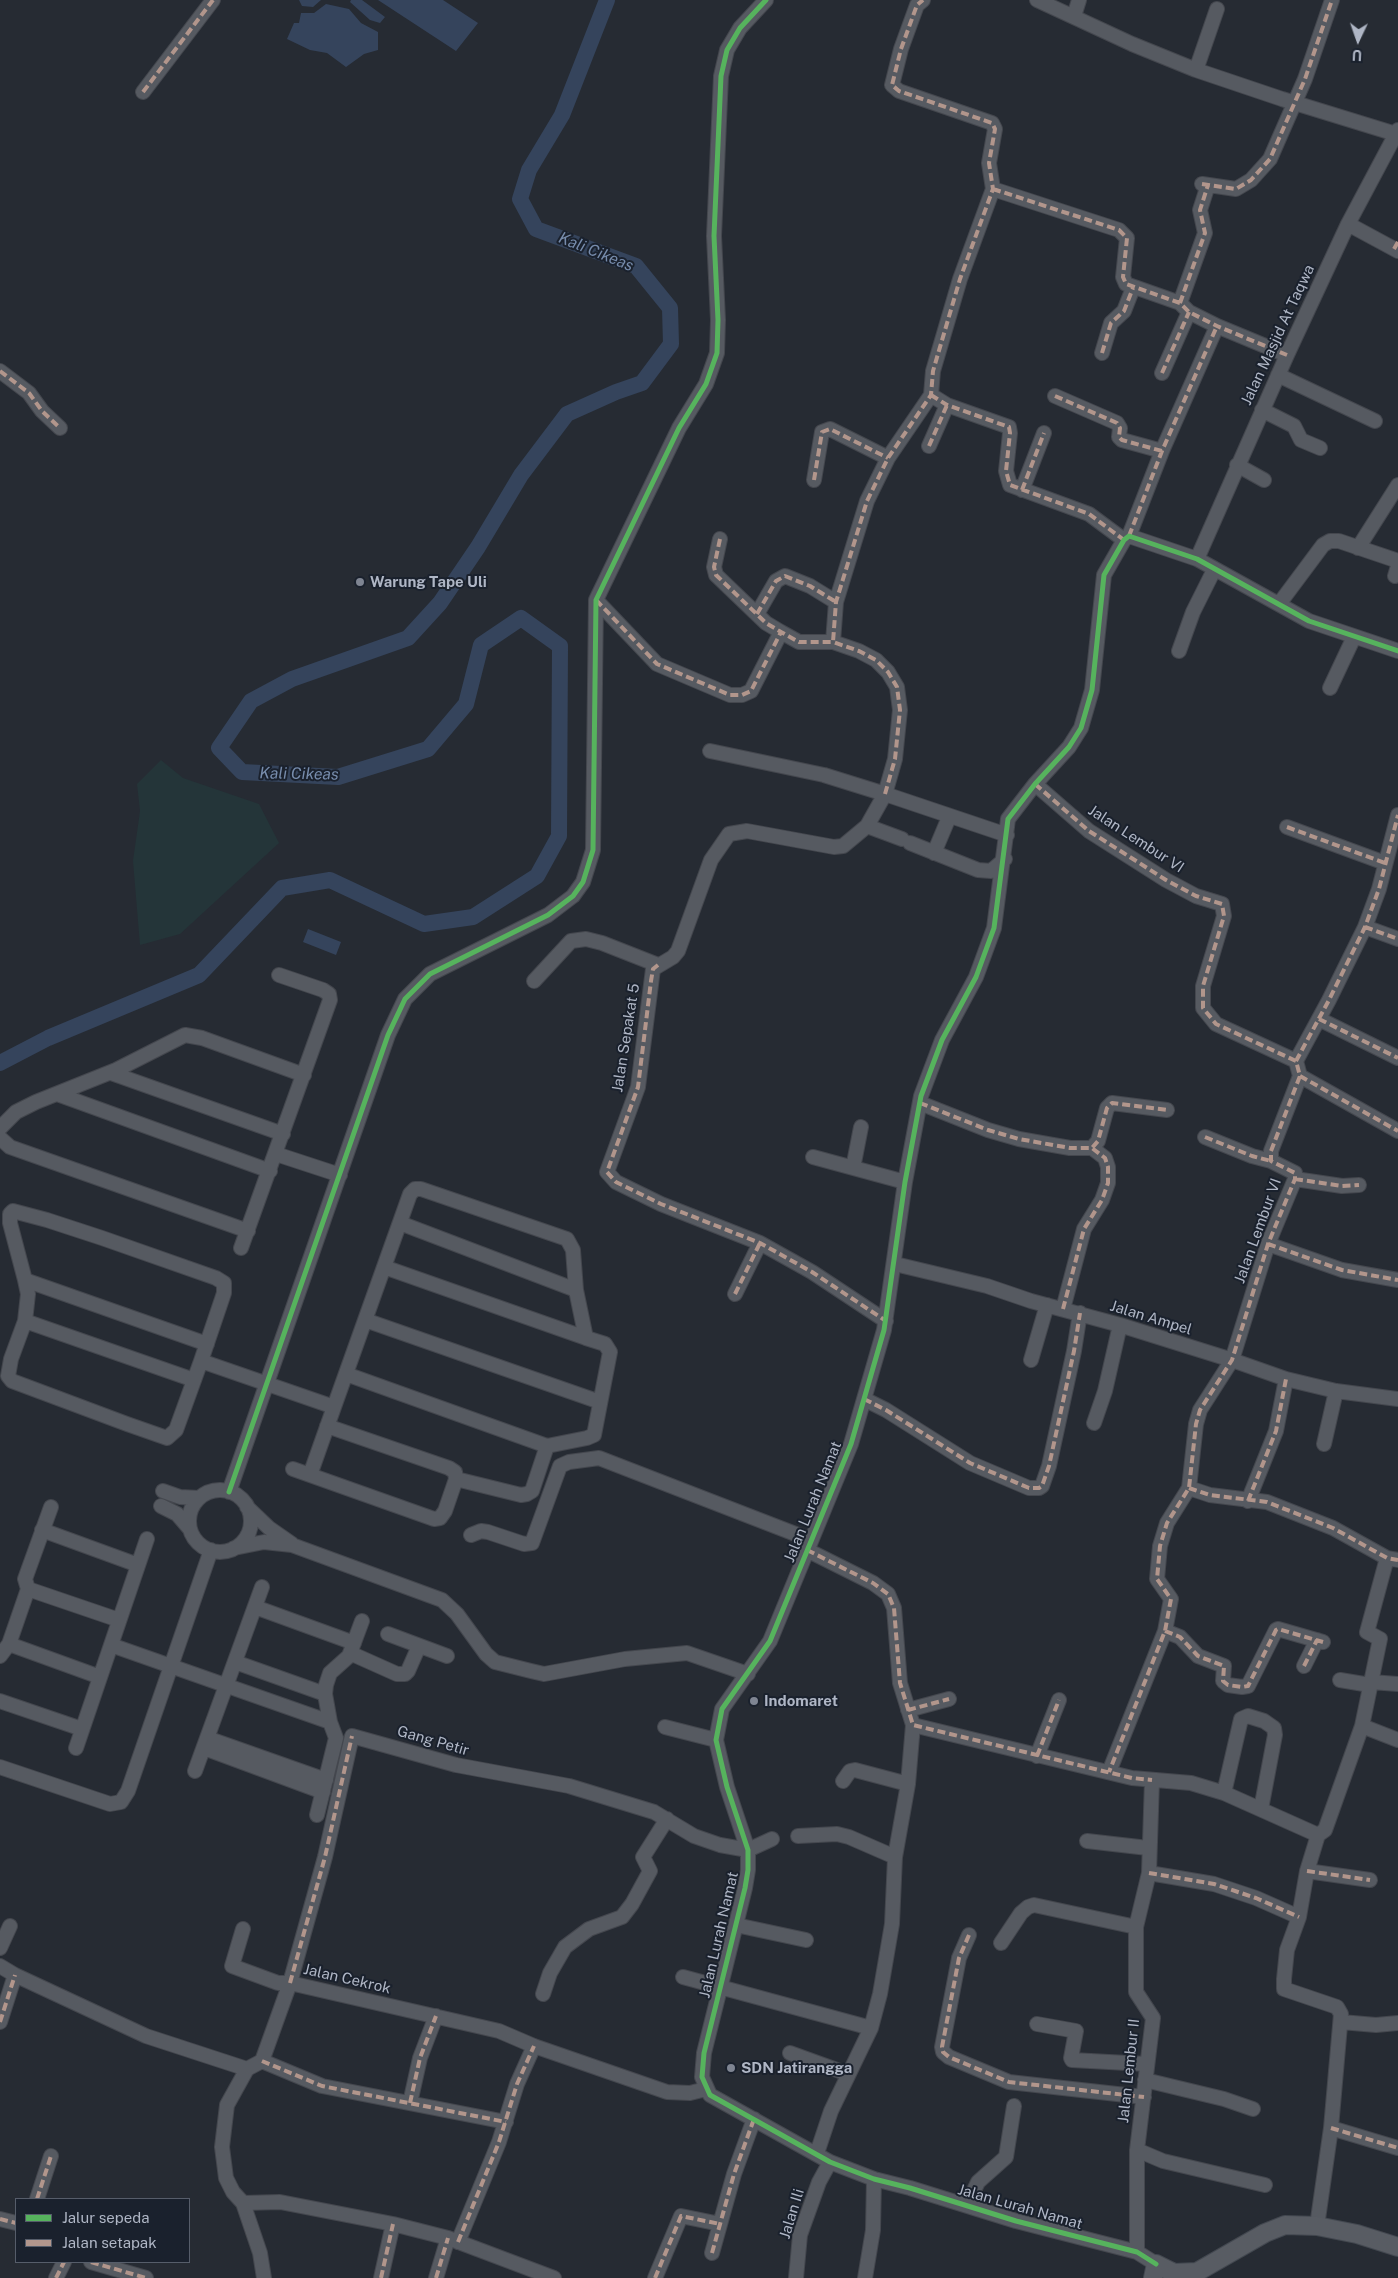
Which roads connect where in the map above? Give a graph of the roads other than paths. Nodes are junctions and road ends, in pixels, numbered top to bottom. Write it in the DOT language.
graph roads {
  1 [pos="213,0"];
  2 [pos="766,0"];
  3 [pos="923,0"];
  4 [pos="1037,0"];
  5 [pos="1079,0"];
  6 [pos="1332,0"];
  7 [pos="1217,9"];
  8 [pos="1074,16"];
  9 [pos="1196,70"];
  10 [pos="143,92"];
  11 [pos="1295,103"];
  12 [pos="1397,132"];
  13 [pos="993,189"];
  14 [pos="1348,224"];
  15 [pos="1397,247"];
  16 [pos="1133,288"];
  17 [pos="1185,307"];
  18 [pos="1217,326"];
  19 [pos="1102,353"];
  20 [pos="1286,355"];
  21 [pos="0,371"];
  22 [pos="1162,373"];
  23 [pos="1278,375"];
  24 [pos="931,395"];
  25 [pos="1055,396"];
  26 [pos="947,405"];
  27 [pos="1262,410"];
  28 [pos="1375,421"];
  29 [pos="60,428"];
  30 [pos="1044,433"];
  31 [pos="929,446"];
  32 [pos="1320,448"];
  33 [pos="1162,451"];
  34 [pos="888,458"];
  35 [pos="1237,465"];
  36 [pos="814,480"];
  37 [pos="1264,480"];
  38 [pos="1398,485"];
  39 [pos="1022,490"];
  40 [pos="1127,538"];
  41 [pos="720,539"];
  42 [pos="1358,548"];
  43 [pos="1197,559"];
  44 [pos="1398,561"];
  45 [pos="1214,570"];
  46 [pos="596,600"];
  47 [pos="836,602"];
  48 [pos="1279,604"];
  49 [pos="757,614"];
  50 [pos="781,632"];
  51 [pos="1354,637"];
  52 [pos="833,642"];
  53 [pos="1179,651"];
  54 [pos="1398,651"];
  55 [pos="1330,688"];
  56 [pos="710,752"];
  57 [pos="1035,784"];
  58 [pos="885,794"];
  59 [pos="1398,814"];
  60 [pos="947,822"];
  61 [pos="867,826"];
  62 [pos="1287,827"];
  63 [pos="1396,830"];
  64 [pos="1007,835"];
  65 [pos="934,853"];
  66 [pos="1004,859"];
  67 [pos="1385,864"];
  68 [pos="1365,927"];
  69 [pos="1398,939"];
  70 [pos="658,965"];
  71 [pos="279,975"];
  72 [pos="534,981"];
  73 [pos="1319,1019"];
  74 [pos="1398,1058"];
  75 [pos="1296,1061"];
  76 [pos="111,1073"];
  77 [pos="304,1074"];
  78 [pos="1300,1076"];
  79 [pos="57,1094"];
  80 [pos="920,1103"];
  81 [pos="1167,1110"];
  82 [pos="861,1127"];
  83 [pos="0,1128"];
  84 [pos="1398,1131"];
  85 [pos="283,1134"];
  86 [pos="0,1138"];
  87 [pos="1205,1138"];
  88 [pos="1092,1148"];
  89 [pos="276,1154"];
  90 [pos="813,1157"];
  91 [pos="1271,1161"];
  92 [pos="853,1168"];
  93 [pos="270,1171"];
  94 [pos="340,1175"];
  95 [pos="1295,1179"];
  96 [pos="905,1182"];
  97 [pos="1359,1185"];
  98 [pos="400,1223"];
  99 [pos="248,1231"];
  100 [pos="760,1243"];
  101 [pos="1268,1244"];
  102 [pos="241,1248"];
  103 [pos="895,1264"];
  104 [pos="384,1267"];
  105 [pos="25,1280"];
  106 [pos="1398,1280"];
  107 [pos="576,1290"];
  108 [pos="735,1294"];
  109 [pos="1047,1305"];
  110 [pos="1063,1309"];
  111 [pos="1080,1313"];
  112 [pos="365,1320"];
  113 [pos="25,1321"];
  114 [pos="886,1321"];
  115 [pos="1120,1325"];
  116 [pos="586,1338"];
  117 [pos="207,1344"];
  118 [pos="1031,1360"];
  119 [pos="1232,1360"];
  120 [pos="201,1361"];
  121 [pos="346,1374"];
  122 [pos="1286,1379"];
  123 [pos="194,1380"];
  124 [pos="268,1385"];
  125 [pos="1336,1391"];
  126 [pos="864,1399"];
  127 [pos="1398,1399"];
  128 [pos="600,1402"];
  129 [pos="334,1407"];
  130 [pos="1094,1423"];
  131 [pos="327,1426"];
  132 [pos="1324,1444"];
  133 [pos="547,1446"];
  134 [pos="293,1469"];
  135 [pos="310,1475"];
  136 [pos="456,1479"];
  137 [pos="1189,1488"];
  138 [pos="163,1491"];
  139 [pos="229,1492"];
  140 [pos="199,1498"];
  141 [pos="1248,1501"];
  142 [pos="161,1506"];
  143 [pos="51,1507"];
  144 [pos="247,1507"];
  145 [pos="190,1528"];
  146 [pos="42,1530"];
  147 [pos="471,1535"];
  148 [pos="147,1540"];
  149 [pos="292,1545"];
  150 [pos="809,1545"];
  151 [pos="234,1548"];
  152 [pos="211,1550"];
  153 [pos="1393,1559"];
  154 [pos="138,1565"];
  155 [pos="262,1587"];
  156 [pos="28,1588"];
  157 [pos="255,1607"];
  158 [pos="119,1620"];
  159 [pos="362,1621"];
  160 [pos="1165,1631"];
  161 [pos="388,1634"];
  162 [pos="111,1645"];
  163 [pos="419,1646"];
  164 [pos="352,1648"];
  165 [pos="4,1650"];
  166 [pos="448,1656"];
  167 [pos="235,1662"];
  168 [pos="1304,1666"];
  169 [pos="171,1667"];
  170 [pos="748,1674"];
  171 [pos="100,1677"];
  172 [pos="1340,1680"];
  173 [pos="1371,1683"];
  174 [pos="1398,1684"];
  175 [pos="226,1686"];
  176 [pos="325,1694"];
  177 [pos="949,1699"];
  178 [pos="0,1700"];
  179 [pos="1059,1700"];
  180 [pos="908,1710"];
  181 [pos="330,1722"];
  182 [pos="913,1725"];
  183 [pos="1362,1726"];
  184 [pos="665,1727"];
  185 [pos="82,1729"];
  186 [pos="716,1740"];
  187 [pos="1398,1740"];
  188 [pos="206,1743"];
  189 [pos="76,1748"];
  190 [pos="1037,1756"];
  191 [pos="0,1768"];
  192 [pos="195,1771"];
  193 [pos="1110,1772"];
  194 [pos="1152,1780"];
  195 [pos="843,1781"];
  196 [pos="908,1784"];
  197 [pos="324,1786"];
  198 [pos="1224,1793"];
  199 [pos="1261,1809"];
  200 [pos="317,1815"];
  201 [pos="667,1819"];
  202 [pos="1318,1835"];
  203 [pos="798,1836"];
  204 [pos="772,1838"];
  205 [pos="1087,1841"];
  206 [pos="1148,1848"];
  207 [pos="748,1850"];
  208 [pos="895,1857"];
  209 [pos="1307,1872"];
  210 [pos="1149,1873"];
  211 [pos="1370,1880"];
  212 [pos="1299,1917"];
  213 [pos="736,1925"];
  214 [pos="10,1926"];
  215 [pos="1136,1926"];
  216 [pos="244,1929"];
  217 [pos="969,1935"];
  218 [pos="806,1940"];
  219 [pos="1001,1943"];
  220 [pos="0,1948"];
  221 [pos="0,1966"];
  222 [pos="15,1975"];
  223 [pos="683,1977"];
  224 [pos="290,1983"];
  225 [pos="720,1988"];
  226 [pos="543,1994"];
  227 [pos="436,2016"];
  228 [pos="0,2022"];
  229 [pos="1341,2022"];
  230 [pos="1398,2023"];
  231 [pos="1037,2024"];
  232 [pos="871,2028"];
  233 [pos="534,2046"];
  234 [pos="790,2053"];
  235 [pos="262,2061"];
  236 [pos="1146,2064"];
  237 [pos="247,2069"];
  238 [pos="848,2074"];
  239 [pos="1145,2080"];
  240 [pos="706,2089"];
  241 [pos="1144,2097"];
  242 [pos="410,2103"];
  243 [pos="1014,2106"];
  244 [pos="1253,2109"];
  245 [pos="754,2119"];
  246 [pos="506,2122"];
  247 [pos="1331,2128"];
  248 [pos="1398,2148"];
  249 [pos="1136,2150"];
  250 [pos="817,2153"];
  251 [pos="51,2156"];
  252 [pos="830,2162"];
  253 [pos="874,2179"];
  254 [pos="1265,2185"];
  255 [pos="37,2198"];
  256 [pos="243,2203"];
  257 [pos="967,2205"];
  258 [pos="0,2219"];
  259 [pos="15,2223"];
  260 [pos="393,2224"];
  261 [pos="720,2224"];
  262 [pos="1316,2226"];
  263 [pos="453,2240"];
  264 [pos="1398,2247"];
  265 [pos="1138,2252"];
  266 [pos="712,2253"];
  267 [pos="64,2263"];
  268 [pos="95,2263"];
  269 [pos="1155,2271"];
  270 [pos="56,2278"];
  271 [pos="146,2278"];
  272 [pos="264,2278"];
  273 [pos="381,2278"];
  274 [pos="436,2278"];
  275 [pos="554,2278"];
  276 [pos="655,2278"];
  277 [pos="796,2278"];
  278 [pos="865,2278"];
  1 -- 10 [label="street"];
  2 -- 46 [label="street"];
  3 -- 13 [label="street"];
  4 -- 8 [label="street"];
  5 -- 8 [label="street"];
  6 -- 11 [label="street"];
  7 -- 9 [label="street"];
  8 -- 9 [label="street"];
  9 -- 11 [label="street"];
  11 -- 12 [label="street"];
  11 -- 17 [label="street"];
  12 -- 14 [label="street, Jalan Masjid At Taqwa"];
  13 -- 16 [label="street"];
  13 -- 24 [label="street"];
  14 -- 15 [label="street"];
  14 -- 20 [label="street, Jalan Masjid At Taqwa"];
  16 -- 17 [label="street"];
  16 -- 19 [label="street"];
  17 -- 18 [label="street"];
  17 -- 22 [label="street"];
  18 -- 20 [label="street"];
  18 -- 33 [label="street, Jalan Lurah Namat"];
  20 -- 23 [label="street, Jalan Masjid At Taqwa"];
  21 -- 29 [label="street"];
  23 -- 27 [label="street, Jalan Masjid At Taqwa"];
  23 -- 28 [label="street"];
  24 -- 26 [label="street"];
  24 -- 34 [label="street"];
  25 -- 33 [label="street"];
  26 -- 31 [label="street"];
  26 -- 39 [label="street"];
  27 -- 32 [label="street"];
  27 -- 35 [label="street, Jalan Masjid At Taqwa"];
  30 -- 39 [label="street"];
  33 -- 40 [label="street, Jalan Lurah Namat"];
  34 -- 36 [label="street"];
  34 -- 47 [label="street"];
  35 -- 37 [label="street"];
  35 -- 43 [label="street, Jalan Masjid At Taqwa"];
  38 -- 42 [label="street"];
  39 -- 40 [label="street"];
  40 -- 43 [label="street"];
  40 -- 57 [label="street, Jalan Lurah Namat"];
  41 -- 49 [label="street"];
  42 -- 44 [label="street"];
  42 -- 48 [label="street"];
  43 -- 45 [label="street"];
  45 -- 48 [label="street"];
  45 -- 53 [label="street"];
  46 -- 50 [label="street"];
  46 -- 94 [label="street"];
  47 -- 49 [label="street"];
  47 -- 52 [label="street"];
  48 -- 51 [label="street"];
  49 -- 50 [label="street"];
  50 -- 52 [label="street"];
  51 -- 54 [label="street"];
  51 -- 55 [label="street"];
  52 -- 58 [label="street"];
  56 -- 58 [label="street"];
  57 -- 64 [label="street, Jalan Lurah Namat"];
  57 -- 75 [label="street, Jalan Lembur VI"];
  58 -- 61 [label="street"];
  58 -- 64 [label="street"];
  59 -- 63 [label="street"];
  60 -- 65 [label="street"];
  61 -- 65 [label="street"];
  61 -- 70 [label="street"];
  62 -- 67 [label="street"];
  63 -- 67 [label="street"];
  64 -- 66 [label="street, Jalan Lurah Namat"];
  65 -- 66 [label="street"];
  66 -- 80 [label="street, Jalan Lurah Namat"];
  67 -- 68 [label="street"];
  68 -- 69 [label="street"];
  68 -- 73 [label="street"];
  70 -- 72 [label="street"];
  70 -- 100 [label="street, Jalan Sepakat 5"];
  71 -- 77 [label="street"];
  73 -- 74 [label="street"];
  73 -- 75 [label="street"];
  75 -- 78 [label="street"];
  76 -- 77 [label="street"];
  76 -- 79 [label="street"];
  76 -- 85 [label="street"];
  77 -- 85 [label="street"];
  78 -- 84 [label="street"];
  78 -- 91 [label="street, Jalan Lembur VI"];
  79 -- 83 [label="street"];
  79 -- 93 [label="street"];
  80 -- 88 [label="street"];
  80 -- 96 [label="street, Jalan Lurah Namat"];
  81 -- 88 [label="street"];
  82 -- 92 [label="street"];
  85 -- 89 [label="street"];
  86 -- 99 [label="street"];
  87 -- 91 [label="street"];
  88 -- 110 [label="street"];
  89 -- 93 [label="street"];
  89 -- 94 [label="street"];
  90 -- 92 [label="street"];
  91 -- 95 [label="street, Jalan Lembur VI"];
  92 -- 96 [label="street"];
  93 -- 99 [label="street"];
  94 -- 124 [label="street"];
  95 -- 97 [label="street"];
  95 -- 101 [label="street, Jalan Lembur VI"];
  96 -- 103 [label="street, Jalan Lurah Namat"];
  98 -- 104 [label="street"];
  98 -- 107 [label="street"];
  98 -- 107 [label="street"];
  99 -- 102 [label="street"];
  100 -- 108 [label="street"];
  100 -- 114 [label="street, Jalan Sepakat 5"];
  101 -- 106 [label="street"];
  101 -- 119 [label="street, Jalan Lembur VI"];
  103 -- 109 [label="street, Jalan Ampel"];
  103 -- 114 [label="street, Jalan Lurah Namat"];
  104 -- 112 [label="street"];
  104 -- 116 [label="street"];
  105 -- 113 [label="street"];
  105 -- 117 [label="street"];
  105 -- 117 [label="street"];
  107 -- 116 [label="street"];
  109 -- 110 [label="street, Jalan Ampel"];
  109 -- 118 [label="street"];
  110 -- 111 [label="street, Jalan Ampel"];
  111 -- 115 [label="street, Jalan Ampel"];
  111 -- 126 [label="street"];
  112 -- 121 [label="street"];
  112 -- 128 [label="street"];
  113 -- 123 [label="street"];
  113 -- 123 [label="street"];
  114 -- 126 [label="street, Jalan Lurah Namat"];
  115 -- 119 [label="street, Jalan Ampel"];
  115 -- 130 [label="street"];
  116 -- 128 [label="street"];
  117 -- 120 [label="street"];
  119 -- 122 [label="street, Jalan Ampel"];
  119 -- 137 [label="street, Jalan Lembur VI"];
  120 -- 123 [label="street"];
  120 -- 124 [label="street"];
  121 -- 129 [label="street"];
  121 -- 133 [label="street"];
  122 -- 125 [label="street, Jalan Ampel"];
  122 -- 141 [label="street"];
  124 -- 129 [label="street"];
  124 -- 139 [label="street"];
  125 -- 127 [label="street, Jalan Ampel"];
  125 -- 132 [label="street"];
  126 -- 150 [label="street, Jalan Lurah Namat"];
  128 -- 133 [label="street"];
  129 -- 131 [label="street"];
  131 -- 135 [label="street"];
  131 -- 136 [label="street"];
  133 -- 136 [label="street"];
  134 -- 135 [label="street"];
  135 -- 136 [label="street"];
  137 -- 141 [label="street"];
  137 -- 160 [label="street"];
  138 -- 140 [label="street"];
  139 -- 140 [label="street"];
  139 -- 144 [label="street"];
  140 -- 145 [label="street"];
  141 -- 153 [label="street"];
  142 -- 145 [label="street"];
  143 -- 146 [label="street"];
  144 -- 149 [label="street"];
  144 -- 151 [label="street"];
  145 -- 152 [label="street"];
  146 -- 154 [label="street"];
  146 -- 156 [label="street"];
  147 -- 150 [label="street"];
  148 -- 154 [label="street"];
  149 -- 151 [label="street"];
  149 -- 170 [label="street"];
  150 -- 170 [label="street, Jalan Lurah Namat"];
  150 -- 180 [label="street"];
  151 -- 152 [label="street"];
  152 -- 169 [label="street"];
  153 -- 173 [label="street"];
  154 -- 158 [label="street"];
  155 -- 157 [label="street"];
  156 -- 158 [label="street"];
  156 -- 165 [label="street"];
  157 -- 164 [label="street"];
  157 -- 167 [label="street"];
  158 -- 162 [label="street"];
  159 -- 164 [label="street"];
  160 -- 168 [label="street"];
  160 -- 193 [label="street"];
  161 -- 163 [label="street"];
  162 -- 169 [label="street"];
  162 -- 171 [label="street"];
  163 -- 164 [label="street"];
  163 -- 166 [label="street"];
  164 -- 176 [label="street"];
  165 -- 171 [label="street"];
  167 -- 175 [label="street"];
  167 -- 176 [label="street"];
  169 -- 175 [label="street"];
  169 -- 191 [label="street"];
  170 -- 186 [label="street, Jalan Lurah Namat"];
  171 -- 185 [label="street"];
  172 -- 173 [label="street"];
  173 -- 174 [label="street"];
  173 -- 183 [label="street"];
  175 -- 181 [label="street"];
  175 -- 188 [label="street"];
  176 -- 181 [label="street"];
  177 -- 180 [label="street"];
  178 -- 185 [label="street"];
  179 -- 190 [label="street"];
  180 -- 182 [label="street"];
  181 -- 197 [label="street"];
  182 -- 190 [label="street"];
  182 -- 196 [label="street"];
  183 -- 187 [label="street"];
  183 -- 202 [label="street"];
  184 -- 186 [label="street"];
  185 -- 189 [label="street"];
  186 -- 207 [label="street, Jalan Lurah Namat"];
  188 -- 192 [label="street"];
  188 -- 197 [label="street"];
  190 -- 193 [label="street"];
  193 -- 194 [label="street"];
  194 -- 198 [label="street"];
  194 -- 206 [label="street, Jalan Lembur II"];
  195 -- 196 [label="street"];
  196 -- 208 [label="street"];
  197 -- 200 [label="street"];
  198 -- 199 [label="street"];
  198 -- 199 [label="street"];
  199 -- 202 [label="street"];
  201 -- 207 [label="street, Gang Petir"];
  201 -- 224 [label="street, Gang Petir"];
  201 -- 226 [label="street"];
  202 -- 209 [label="street"];
  203 -- 208 [label="street"];
  204 -- 207 [label="street"];
  205 -- 206 [label="street"];
  206 -- 210 [label="street, Jalan Lembur II"];
  207 -- 213 [label="street, Jalan Lurah Namat"];
  208 -- 232 [label="street"];
  209 -- 211 [label="street"];
  209 -- 212 [label="street"];
  210 -- 212 [label="street"];
  210 -- 215 [label="street, Jalan Lembur II"];
  212 -- 229 [label="street"];
  213 -- 218 [label="street"];
  213 -- 225 [label="street, Jalan Lurah Namat"];
  214 -- 220 [label="street"];
  215 -- 219 [label="street"];
  215 -- 236 [label="street, Jalan Lembur II"];
  216 -- 224 [label="street"];
  217 -- 241 [label="street"];
  221 -- 222 [label="street"];
  222 -- 228 [label="street"];
  222 -- 237 [label="street"];
  223 -- 225 [label="street"];
  224 -- 227 [label="street, Jalan Cekrok"];
  224 -- 235 [label="street, Jalan Cekrok"];
  225 -- 232 [label="street"];
  225 -- 240 [label="street, Jalan Lurah Namat"];
  227 -- 233 [label="street, Jalan Cekrok"];
  227 -- 242 [label="street"];
  229 -- 230 [label="street"];
  229 -- 247 [label="street"];
  231 -- 236 [label="street"];
  232 -- 238 [label="street"];
  233 -- 240 [label="street, Jalan Cekrok"];
  233 -- 246 [label="street"];
  234 -- 238 [label="street"];
  235 -- 237 [label="street"];
  235 -- 242 [label="street"];
  236 -- 239 [label="street, Jalan Lembur II"];
  237 -- 256 [label="street"];
  238 -- 250 [label="street"];
  239 -- 241 [label="street, Jalan Lembur II"];
  239 -- 244 [label="street"];
  240 -- 245 [label="street, Jalan Lurah Namat"];
  241 -- 249 [label="street, Jalan Lembur II"];
  242 -- 246 [label="street"];
  243 -- 257 [label="street"];
  245 -- 250 [label="street, Jalan Lurah Namat"];
  245 -- 261 [label="street"];
  246 -- 263 [label="street"];
  247 -- 248 [label="street"];
  247 -- 262 [label="street"];
  249 -- 254 [label="street"];
  249 -- 265 [label="street, Jalan Lembur II"];
  250 -- 252 [label="street, Jalan Lurah Namat"];
  251 -- 255 [label="street"];
  252 -- 253 [label="street, Jalan Lurah Namat"];
  252 -- 277 [label="street, Jalan Ili"];
  253 -- 257 [label="street, Jalan Lurah Namat"];
  253 -- 278 [label="street"];
  256 -- 260 [label="street"];
  256 -- 272 [label="street"];
  257 -- 265 [label="street, Jalan Lurah Namat"];
  258 -- 259 [label="street"];
  260 -- 263 [label="street"];
  260 -- 273 [label="street"];
  261 -- 266 [label="street"];
  261 -- 276 [label="street"];
  262 -- 264 [label="main road"];
  262 -- 269 [label="main road"];
  263 -- 274 [label="street"];
  263 -- 275 [label="street"];
  265 -- 269 [label="street, Jalan Lurah Namat"];
  267 -- 270 [label="street"];
  268 -- 271 [label="street"];
}
